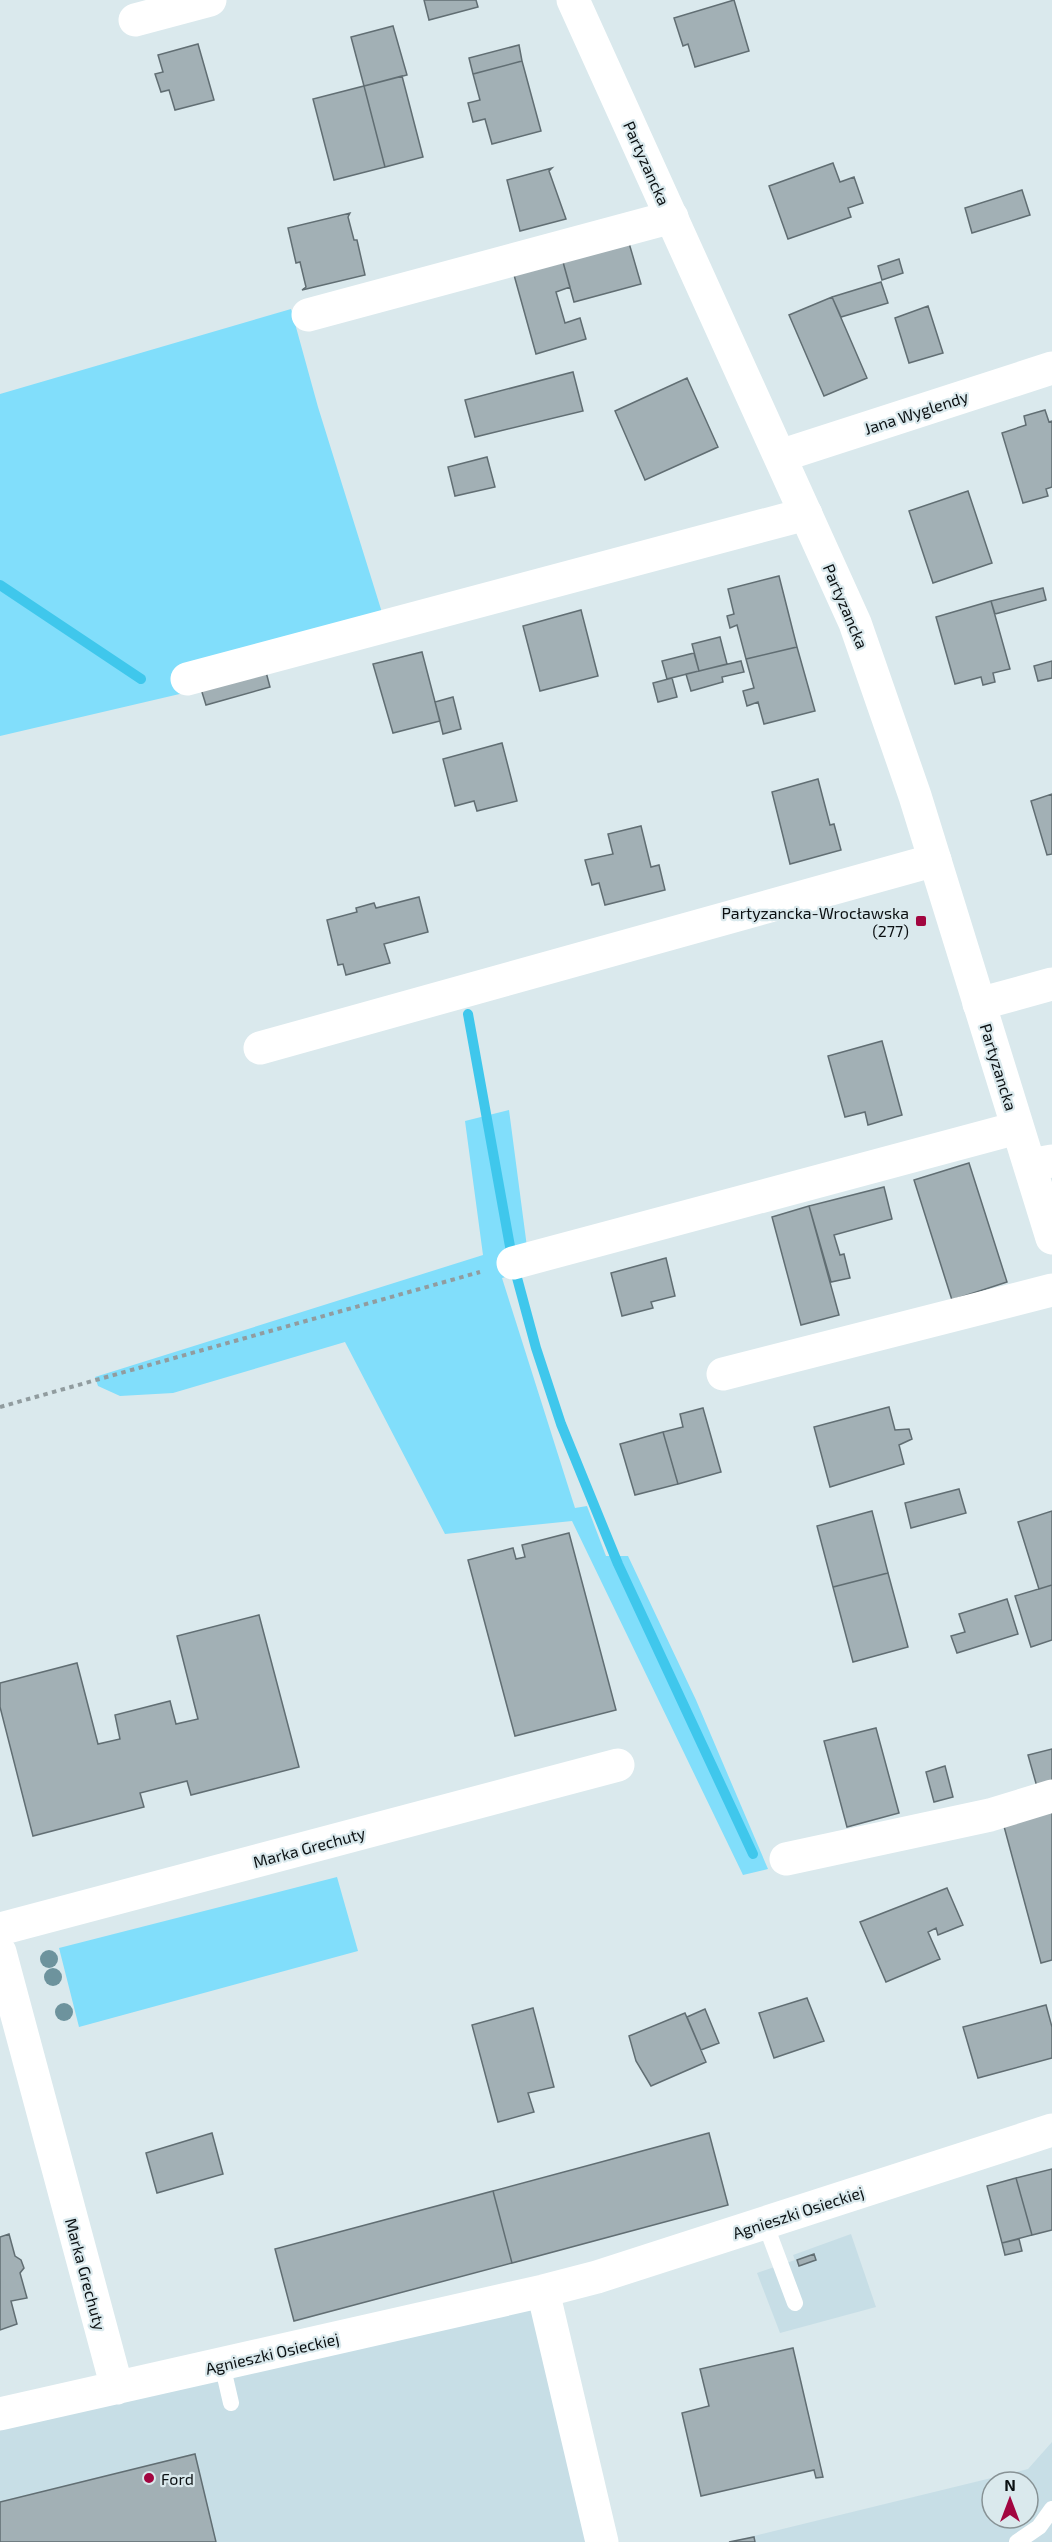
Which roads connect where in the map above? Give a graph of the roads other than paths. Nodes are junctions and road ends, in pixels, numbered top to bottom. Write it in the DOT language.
graph roads {
  1 [pos="210,0"];
  2 [pos="573,0"];
  3 [pos="135,20"];
  4 [pos="672,217"];
  5 [pos="308,315"];
  6 [pos="1052,368"];
  7 [pos="780,456"];
  8 [pos="806,514"];
  9 [pos="187,679"];
  10 [pos="935,861"];
  11 [pos="1052,984"];
  12 [pos="979,1004"];
  13 [pos="260,1048"];
  14 [pos="1017,1128"];
  15 [pos="1041,1163"];
  16 [pos="1052,1238"];
  17 [pos="513,1263"];
  18 [pos="1052,1290"];
  19 [pos="723,1374"];
  20 [pos="618,1765"];
  21 [pos="1052,1796"];
  22 [pos="786,1859"];
  23 [pos="0,1929"];
  24 [pos="0,1952"];
  25 [pos="1052,2130"];
  26 [pos="765,2223"];
  27 [pos="543,2291"];
  28 [pos="795,2303"];
  29 [pos="222,2364"];
  30 [pos="117,2388"];
  31 [pos="231,2403"];
  32 [pos="0,2414"];
  33 [pos="1052,2509"];
  34 [pos="602,2542"];
  35 [pos="1017,2542"];
  1 -- 3 [label="street"];
  2 -- 4 [label="street, Partyzancka"];
  4 -- 5 [label="street"];
  4 -- 7 [label="street, Partyzancka"];
  6 -- 7 [label="street, Jana Wyglendy"];
  7 -- 8 [label="street, Partyzancka"];
  8 -- 9 [label="street"];
  8 -- 10 [label="street, Partyzancka"];
  10 -- 12 [label="street, Partyzancka"];
  10 -- 13 [label="street"];
  11 -- 12 [label="street"];
  12 -- 14 [label="street, Partyzancka"];
  14 -- 15 [label="street, Partyzancka"];
  14 -- 17 [label="street"];
  15 -- 16 [label="street, Partyzancka"];
  18 -- 19 [label="street"];
  20 -- 23 [label="street, Marka Grechuty"];
  21 -- 22 [label="street"];
  24 -- 30 [label="street, Marka Grechuty"];
  25 -- 26 [label="street, Agnieszki Osieckiej"];
  26 -- 27 [label="street, Agnieszki Osieckiej"];
  26 -- 28 [label="lane"];
  27 -- 29 [label="street, Agnieszki Osieckiej"];
  27 -- 34 [label="street"];
  29 -- 30 [label="street, Agnieszki Osieckiej"];
  29 -- 31 [label="lane"];
  30 -- 32 [label="street, Agnieszki Osieckiej"];
  33 -- 35 [label="lane"];
}
